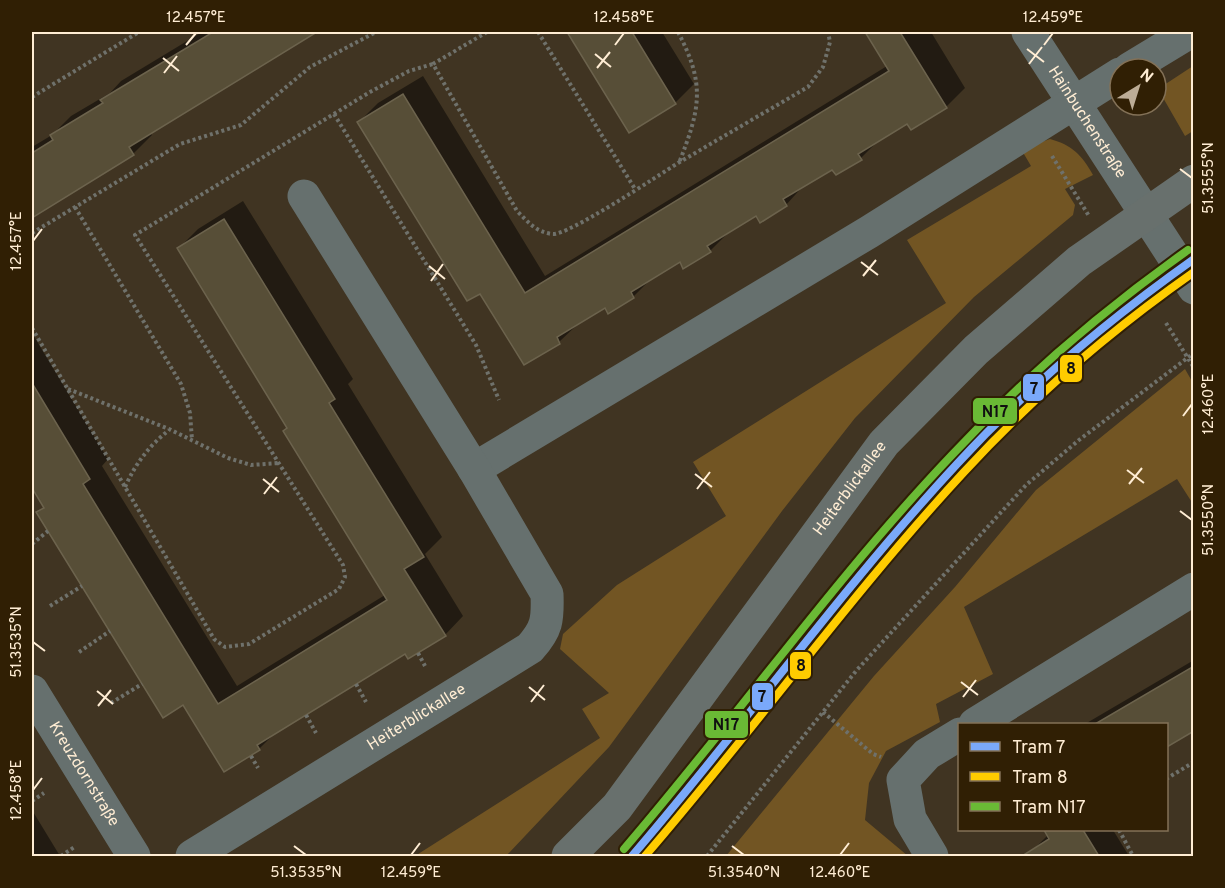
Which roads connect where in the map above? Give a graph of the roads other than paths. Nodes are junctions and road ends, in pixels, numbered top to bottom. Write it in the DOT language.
graph roads {
  1 [pos="1028,32"];
  2 [pos="1190,32"];
  3 [pos="1149,57"];
  4 [pos="1108,82"];
  5 [pos="1072,104"];
  6 [pos="1194,181"];
  7 [pos="304,196"];
  8 [pos="1146,215"];
  9 [pos="1194,288"];
  10 [pos="474,469"];
  11 [pos="1194,590"];
  12 [pos="32,691"];
  13 [pos="977,723"];
  14 [pos="958,735"];
  15 [pos="134,856"];
  16 [pos="192,856"];
  17 [pos="568,856"];
  18 [pos="932,856"];
  1 -- 5 [label="street, Hainbuchenstraße"];
  2 -- 3 [label="street"];
  4 -- 5 [label="street"];
  5 -- 8 [label="street, Hainbuchenstraße"];
  5 -- 10 [label="street"];
  6 -- 8 [label="main road, Heiterblickallee"];
  7 -- 10 [label="street, Heiterblickallee"];
  8 -- 9 [label="street, Hainbuchenstraße"];
  8 -- 17 [label="main road, Heiterblickallee"];
  10 -- 16 [label="street, Heiterblickallee"];
  11 -- 13 [label="street"];
  12 -- 15 [label="street, Kreuzdornstraße"];
  14 -- 18 [label="street"];
}
